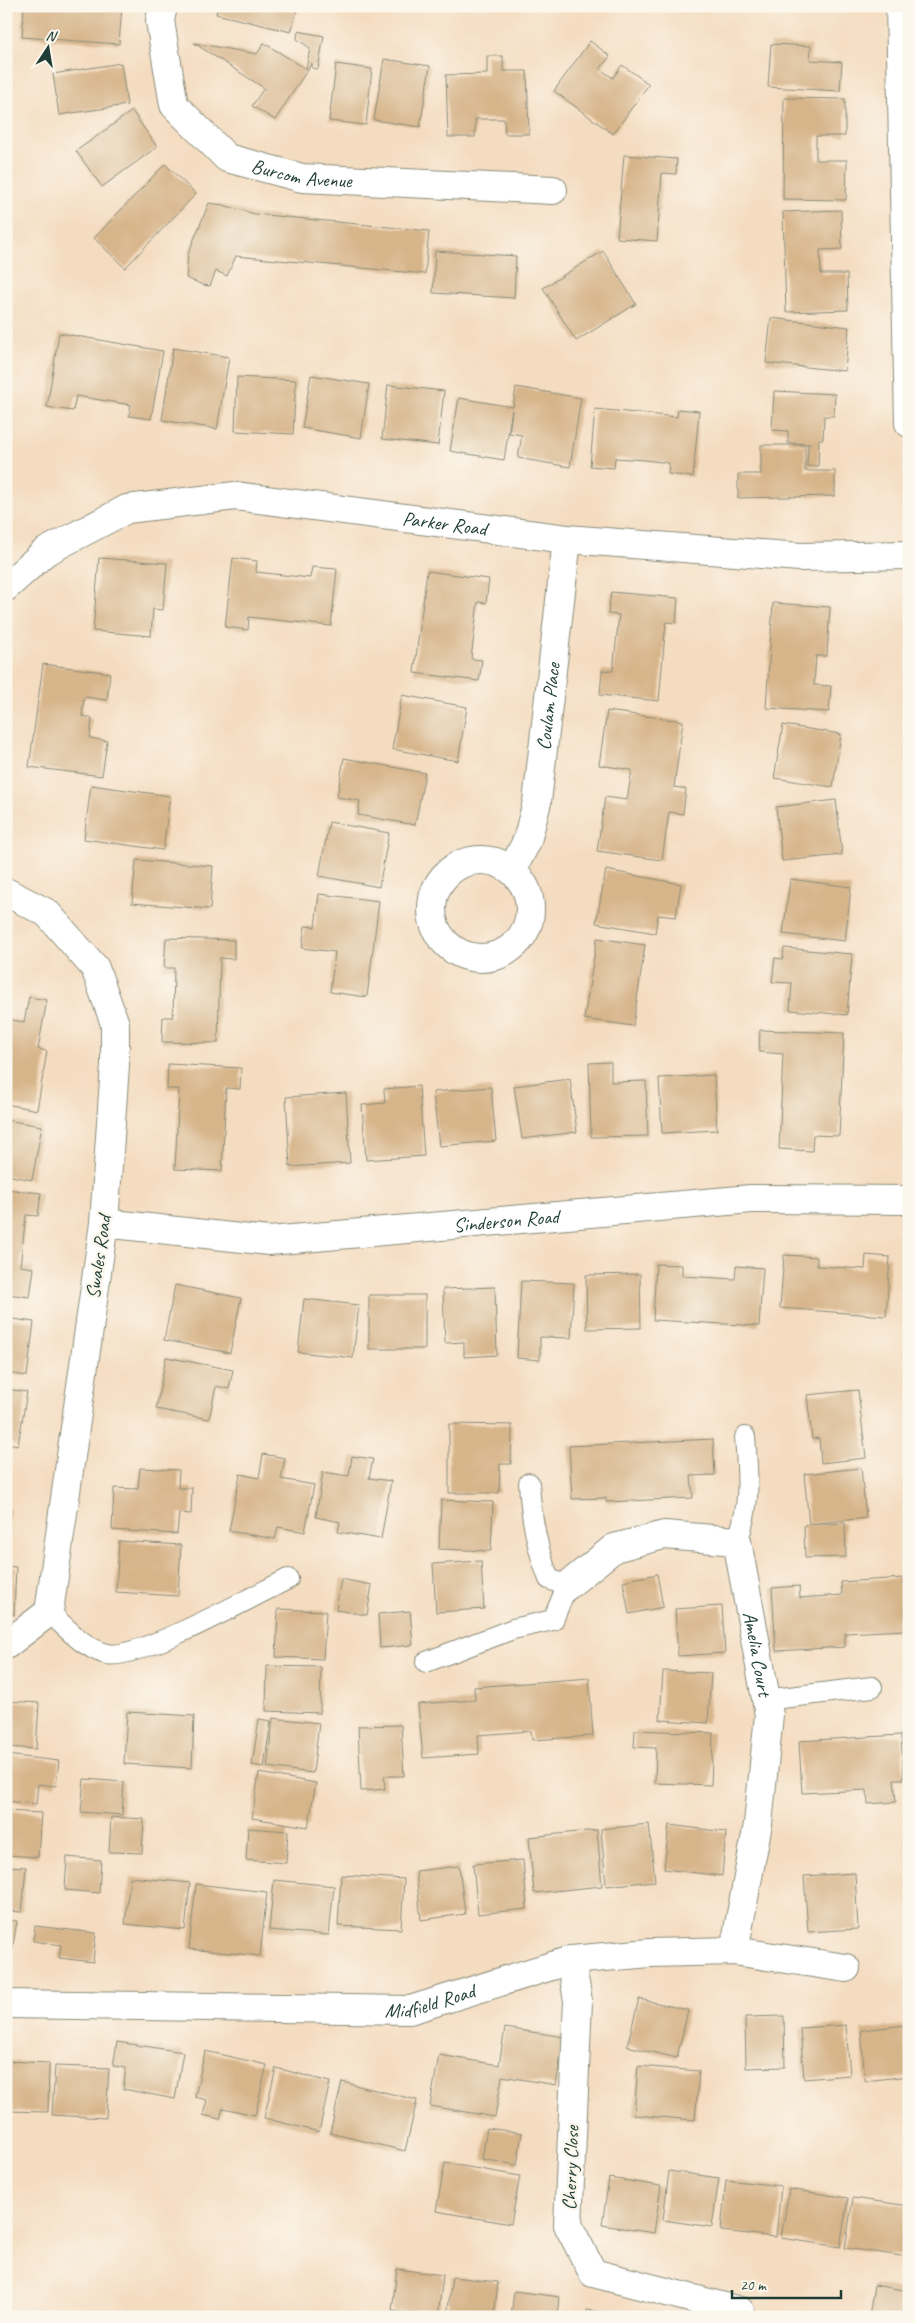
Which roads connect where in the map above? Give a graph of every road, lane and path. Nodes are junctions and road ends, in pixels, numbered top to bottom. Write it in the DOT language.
graph roads {
  1 [pos="163,6"];
  2 [pos="900,6"];
  3 [pos="552,190"];
  4 [pos="909,424"];
  5 [pos="567,539"];
  6 [pos="909,555"];
  7 [pos="6,587"];
  8 [pos="512,870"];
  9 [pos="6,892"];
  10 [pos="909,1200"];
  11 [pos="104,1223"];
  12 [pos="745,1437"];
  13 [pos="529,1483"];
  14 [pos="738,1541"];
  15 [pos="288,1579"];
  16 [pos="568,1586"];
  17 [pos="49,1612"];
  18 [pos="6,1645"];
  19 [pos="426,1662"];
  20 [pos="872,1687"];
  21 [pos="765,1700"];
  22 [pos="734,1951"];
  23 [pos="570,1960"];
  24 [pos="846,1968"];
  25 [pos="6,2004"];
  26 [pos="740,2317"];
  1 -- 3 [label="street, Burcom Avenue"];
  2 -- 4 [label="street"];
  5 -- 6 [label="street, Parker Road"];
  5 -- 7 [label="street, Parker Road"];
  5 -- 8 [label="street, Coulam Place"];
  9 -- 11 [label="street, Swales Road"];
  10 -- 11 [label="street, Sinderson Road"];
  11 -- 17 [label="street, Swales Road"];
  12 -- 14 [label="lane"];
  13 -- 16 [label="lane"];
  14 -- 16 [label="street"];
  14 -- 21 [label="street, Amelia Court"];
  15 -- 17 [label="lane"];
  16 -- 19 [label="lane"];
  17 -- 18 [label="street"];
  20 -- 21 [label="lane"];
  21 -- 22 [label="street, Amelia Court"];
  22 -- 23 [label="street, Midfield Road"];
  22 -- 24 [label="street, Midfield Road"];
  23 -- 25 [label="street, Midfield Road"];
  23 -- 26 [label="street, Cherry Close"];
}
